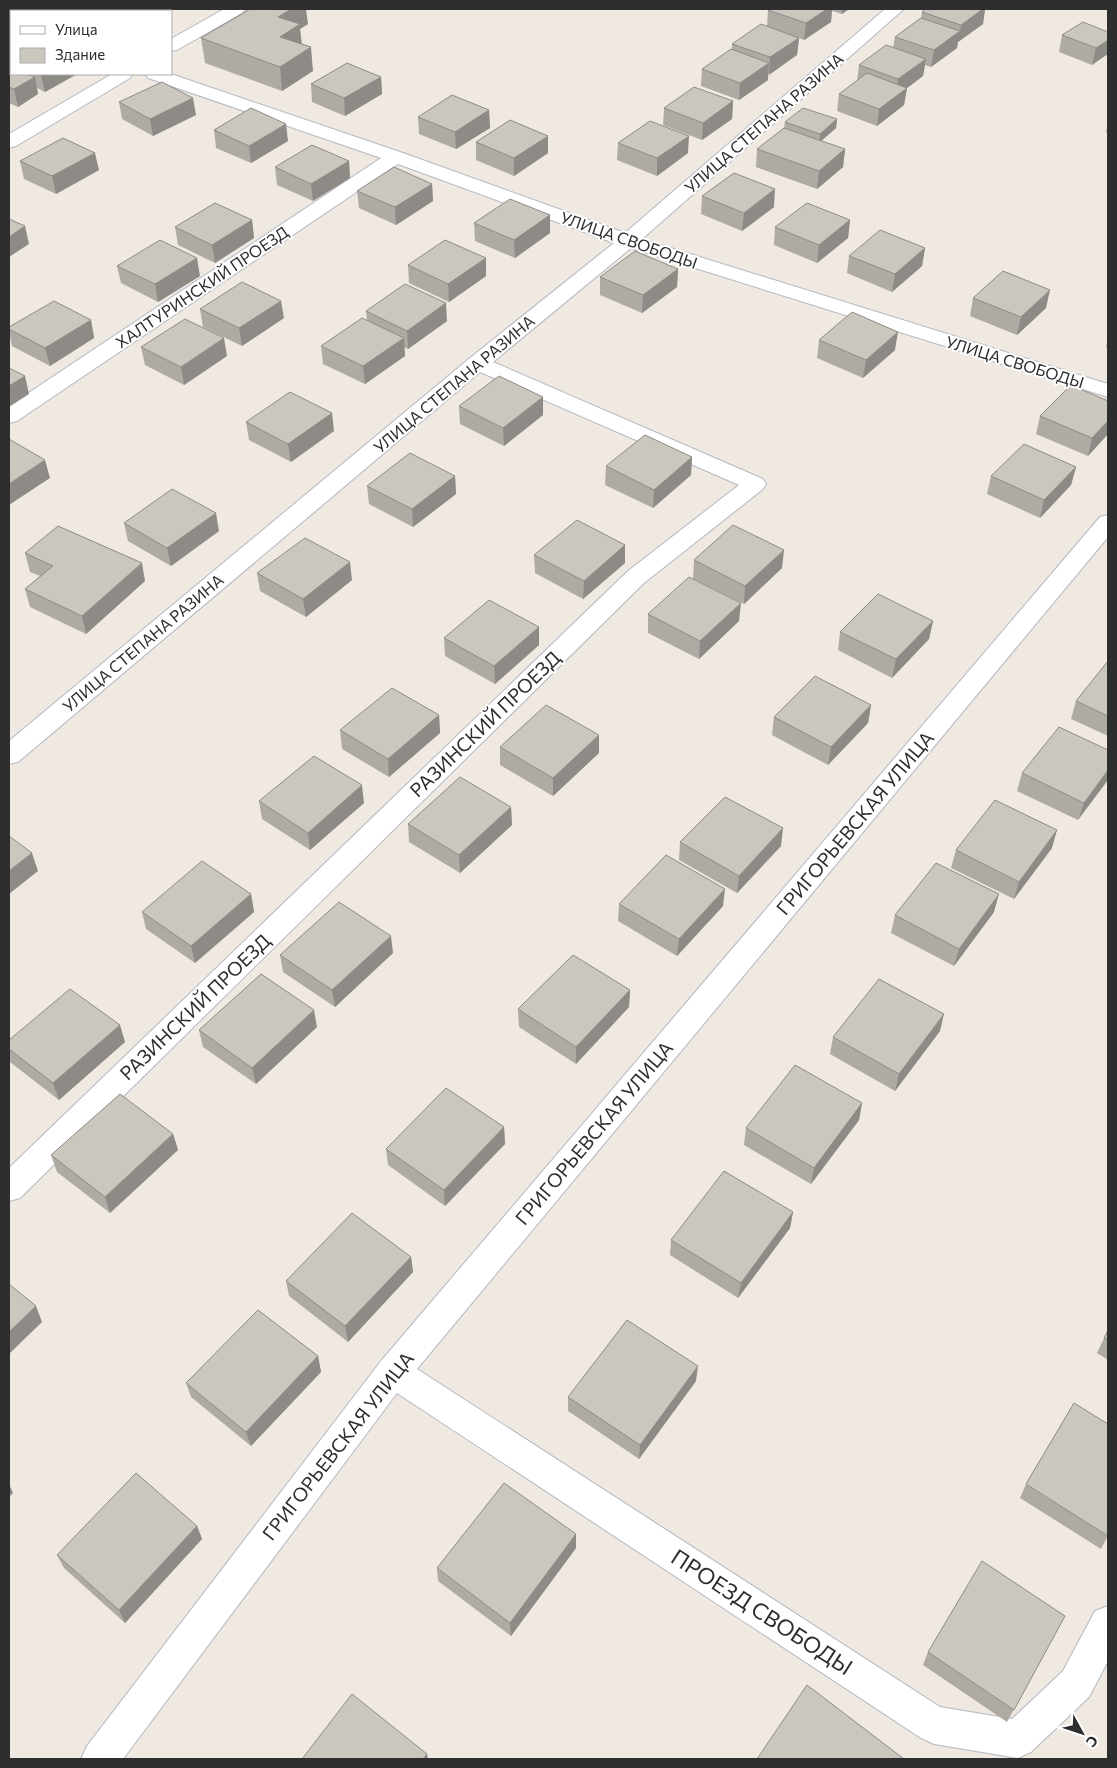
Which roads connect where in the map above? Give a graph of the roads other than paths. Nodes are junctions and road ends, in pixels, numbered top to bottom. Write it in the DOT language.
graph roads {
  1 [pos="236,9"];
  2 [pos="895,9"];
  3 [pos="172,45"];
  4 [pos="122,75"];
  5 [pos="157,75"];
  6 [pos="9,142"];
  7 [pos="396,157"];
  8 [pos="628,242"];
  9 [pos="478,362"];
  10 [pos="1108,391"];
  11 [pos="9,416"];
  12 [pos="1108,522"];
  13 [pos="9,754"];
  14 [pos="9,1188"];
  15 [pos="393,1372"];
  16 [pos="1108,1624"];
  17 [pos="100,1759"];
  1 -- 3 [label="street"];
  2 -- 8 [label="street, УЛИЦА СТЕПАНА РАЗИНА"];
  4 -- 6 [label="street"];
  5 -- 7 [label="street, УЛИЦА СВОБОДЫ"];
  7 -- 8 [label="street, УЛИЦА СВОБОДЫ"];
  7 -- 11 [label="street, ХАЛТУРИНСКИЙ ПРОЕЗД"];
  8 -- 9 [label="street, УЛИЦА СТЕПАНА РАЗИНА"];
  8 -- 10 [label="street, УЛИЦА СВОБОДЫ"];
  9 -- 13 [label="street, УЛИЦА СТЕПАНА РАЗИНА"];
  9 -- 14 [label="street, РАЗИНСКИЙ ПРОЕЗД"];
  12 -- 15 [label="street, ГРИГОРЬЕВСКАЯ УЛИЦА"];
  15 -- 16 [label="street, ПРОЕЗД СВОБОДЫ"];
  15 -- 17 [label="street, ГРИГОРЬЕВСКАЯ УЛИЦА"];
}
